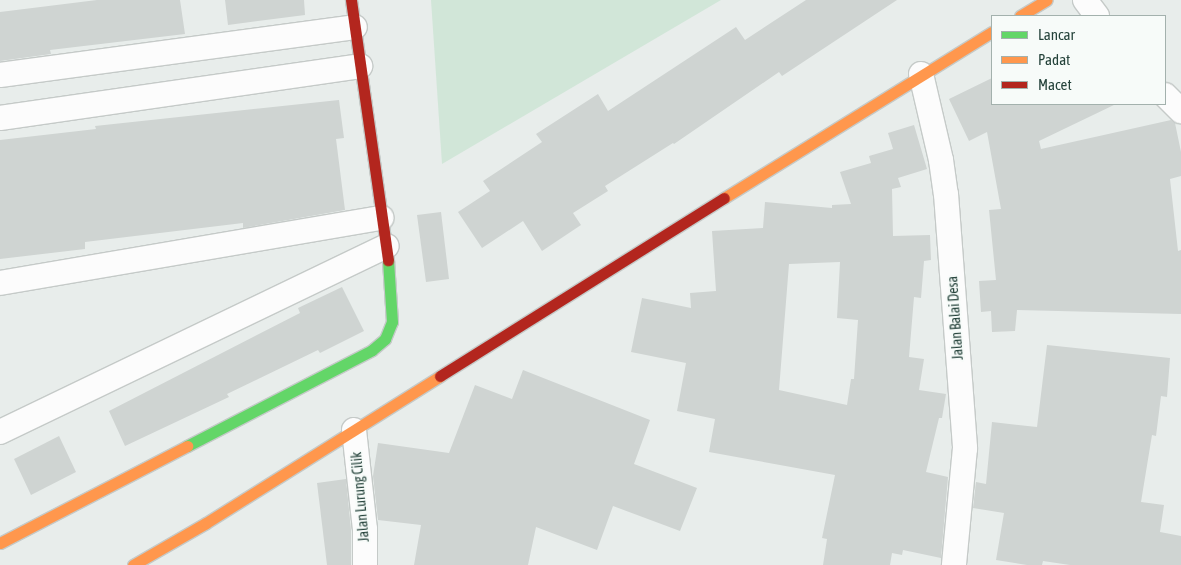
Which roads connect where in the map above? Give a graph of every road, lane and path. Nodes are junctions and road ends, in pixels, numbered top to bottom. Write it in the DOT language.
graph roads {
  1 [pos="351,0"];
  2 [pos="1047,0"];
  3 [pos="1086,0"];
  4 [pos="1022,15"];
  5 [pos="1096,15"];
  6 [pos="355,28"];
  7 [pos="991,33"];
  8 [pos="360,66"];
  9 [pos="921,74"];
  10 [pos="0,75"];
  11 [pos="1166,96"];
  12 [pos="1181,111"];
  13 [pos="0,118"];
  14 [pos="382,218"];
  15 [pos="387,246"];
  16 [pos="0,283"];
  17 [pos="354,430"];
  18 [pos="0,432"];
  19 [pos="0,543"];
  20 [pos="133,565"];
  21 [pos="365,565"];
  22 [pos="954,565"];
  1 -- 6 [label="main road"];
  2 -- 4 [label="main road"];
  3 -- 5 [label="street"];
  6 -- 8 [label="main road"];
  6 -- 10 [label="street"];
  7 -- 9 [label="main road"];
  8 -- 13 [label="street"];
  8 -- 14 [label="main road"];
  9 -- 17 [label="main road"];
  9 -- 22 [label="street, Jalan Balai Desa"];
  11 -- 12 [label="street"];
  14 -- 15 [label="main road"];
  14 -- 16 [label="street"];
  15 -- 18 [label="street"];
  15 -- 19 [label="main road"];
  17 -- 20 [label="main road"];
  17 -- 21 [label="street, Jalan Lurung Cilik"];
}
